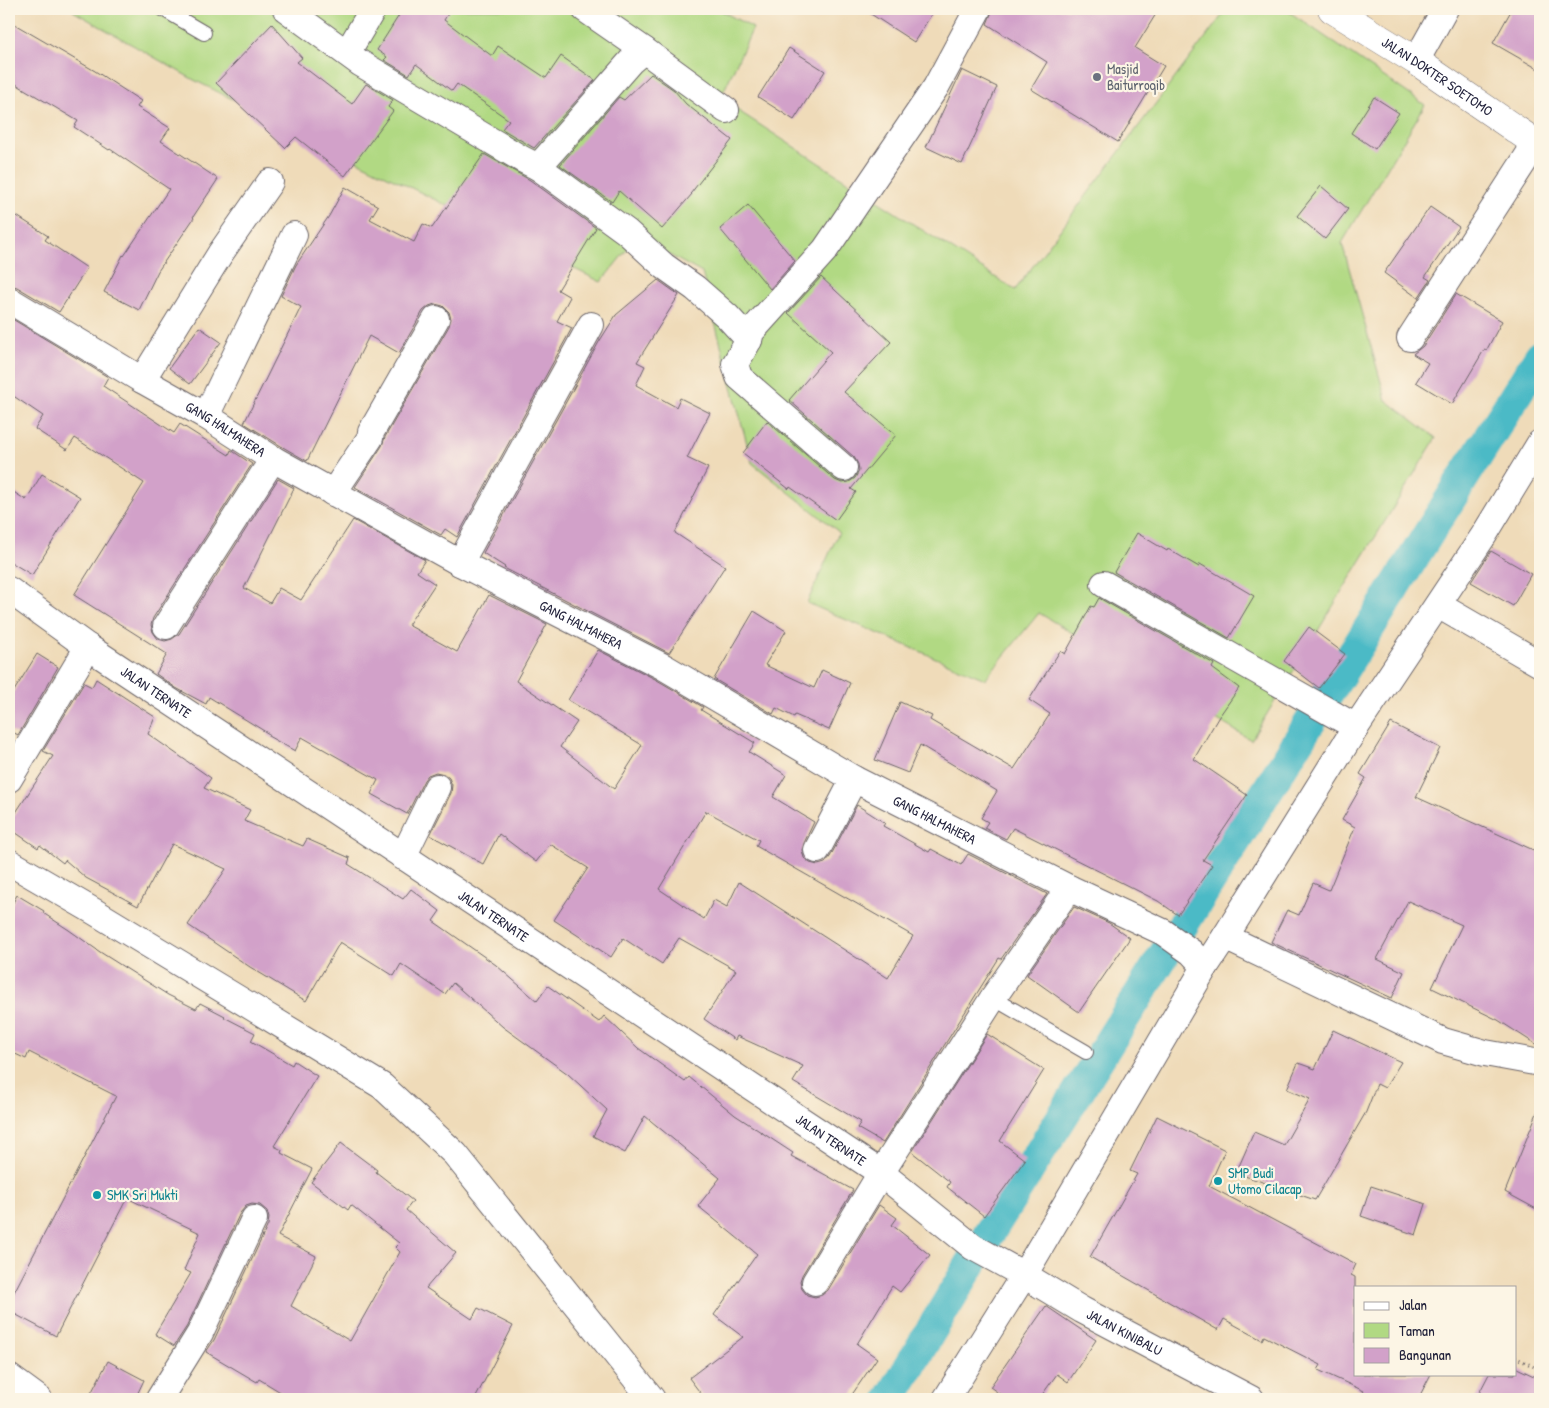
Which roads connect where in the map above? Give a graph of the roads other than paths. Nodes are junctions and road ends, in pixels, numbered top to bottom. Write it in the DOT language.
graph roads {
  1 [pos="163,9"];
  2 [pos="286,9"];
  3 [pos="373,9"];
  4 [pos="585,9"];
  5 [pos="978,9"];
  6 [pos="1332,9"];
  7 [pos="1444,9"];
  8 [pos="204,33"];
  9 [pos="644,50"];
  10 [pos="347,53"];
  11 [pos="1416,60"];
  12 [pos="726,110"];
  13 [pos="1538,145"];
  14 [pos="538,167"];
  15 [pos="270,182"];
  16 [pos="294,235"];
  17 [pos="9,300"];
  18 [pos="436,319"];
  19 [pos="591,325"];
  20 [pos="1410,338"];
  21 [pos="749,340"];
  22 [pos="142,380"];
  23 [pos="206,416"];
  24 [pos="1540,443"];
  25 [pos="273,459"];
  26 [pos="844,468"];
  27 [pos="333,492"];
  28 [pos="460,563"];
  29 [pos="1104,584"];
  30 [pos="9,590"];
  31 [pos="1438,605"];
  32 [pos="166,626"];
  33 [pos="88,647"];
  34 [pos="1540,664"];
  35 [pos="1349,723"];
  36 [pos="9,779"];
  37 [pos="854,779"];
  38 [pos="437,787"];
  39 [pos="817,850"];
  40 [pos="403,857"];
  41 [pos="9,862"];
  42 [pos="1069,888"];
  43 [pos="1226,937"];
  44 [pos="1198,960"];
  45 [pos="993,998"];
  46 [pos="1086,1052"];
  47 [pos="1540,1063"];
  48 [pos="882,1173"];
  49 [pos="254,1219"];
  50 [pos="1013,1269"];
  51 [pos="815,1282"];
  52 [pos="9,1378"];
  53 [pos="39,1399"];
  54 [pos="159,1399"];
  55 [pos="652,1399"];
  56 [pos="946,1399"];
  57 [pos="1251,1399"];
  1 -- 8 [label="lane"];
  2 -- 10 [label="street"];
  3 -- 10 [label="street"];
  4 -- 9 [label="street"];
  5 -- 21 [label="street"];
  6 -- 11 [label="street, JALAN DOKTER SOETOMO"];
  7 -- 11 [label="street"];
  9 -- 12 [label="street"];
  9 -- 14 [label="street"];
  10 -- 14 [label="street"];
  11 -- 13 [label="street, JALAN DOKTER SOETOMO"];
  13 -- 20 [label="street"];
  14 -- 21 [label="street"];
  15 -- 22 [label="street"];
  16 -- 23 [label="street"];
  17 -- 22 [label="street, GANG HALMAHERA"];
  18 -- 27 [label="street"];
  19 -- 28 [label="street"];
  21 -- 26 [label="street"];
  22 -- 23 [label="street, GANG HALMAHERA"];
  23 -- 25 [label="street, GANG HALMAHERA"];
  24 -- 31 [label="street"];
  25 -- 27 [label="street, GANG HALMAHERA"];
  25 -- 32 [label="street"];
  27 -- 28 [label="street, GANG HALMAHERA"];
  28 -- 37 [label="street, GANG HALMAHERA"];
  29 -- 35 [label="street"];
  30 -- 33 [label="street, JALAN TERNATE"];
  31 -- 34 [label="street"];
  31 -- 35 [label="street"];
  33 -- 36 [label="street"];
  33 -- 40 [label="street, JALAN TERNATE"];
  35 -- 43 [label="street"];
  37 -- 39 [label="street"];
  37 -- 42 [label="street, GANG HALMAHERA"];
  38 -- 40 [label="street"];
  40 -- 48 [label="street, JALAN TERNATE"];
  41 -- 55 [label="street"];
  42 -- 44 [label="street, GANG HALMAHERA"];
  42 -- 45 [label="street"];
  43 -- 44 [label="street"];
  43 -- 47 [label="street"];
  44 -- 50 [label="street"];
  45 -- 46 [label="lane"];
  45 -- 48 [label="street"];
  48 -- 50 [label="street, JALAN TERNATE"];
  48 -- 51 [label="street"];
  49 -- 54 [label="street"];
  50 -- 56 [label="street"];
  50 -- 57 [label="street, JALAN KINIBALU"];
  52 -- 53 [label="street"];
}
